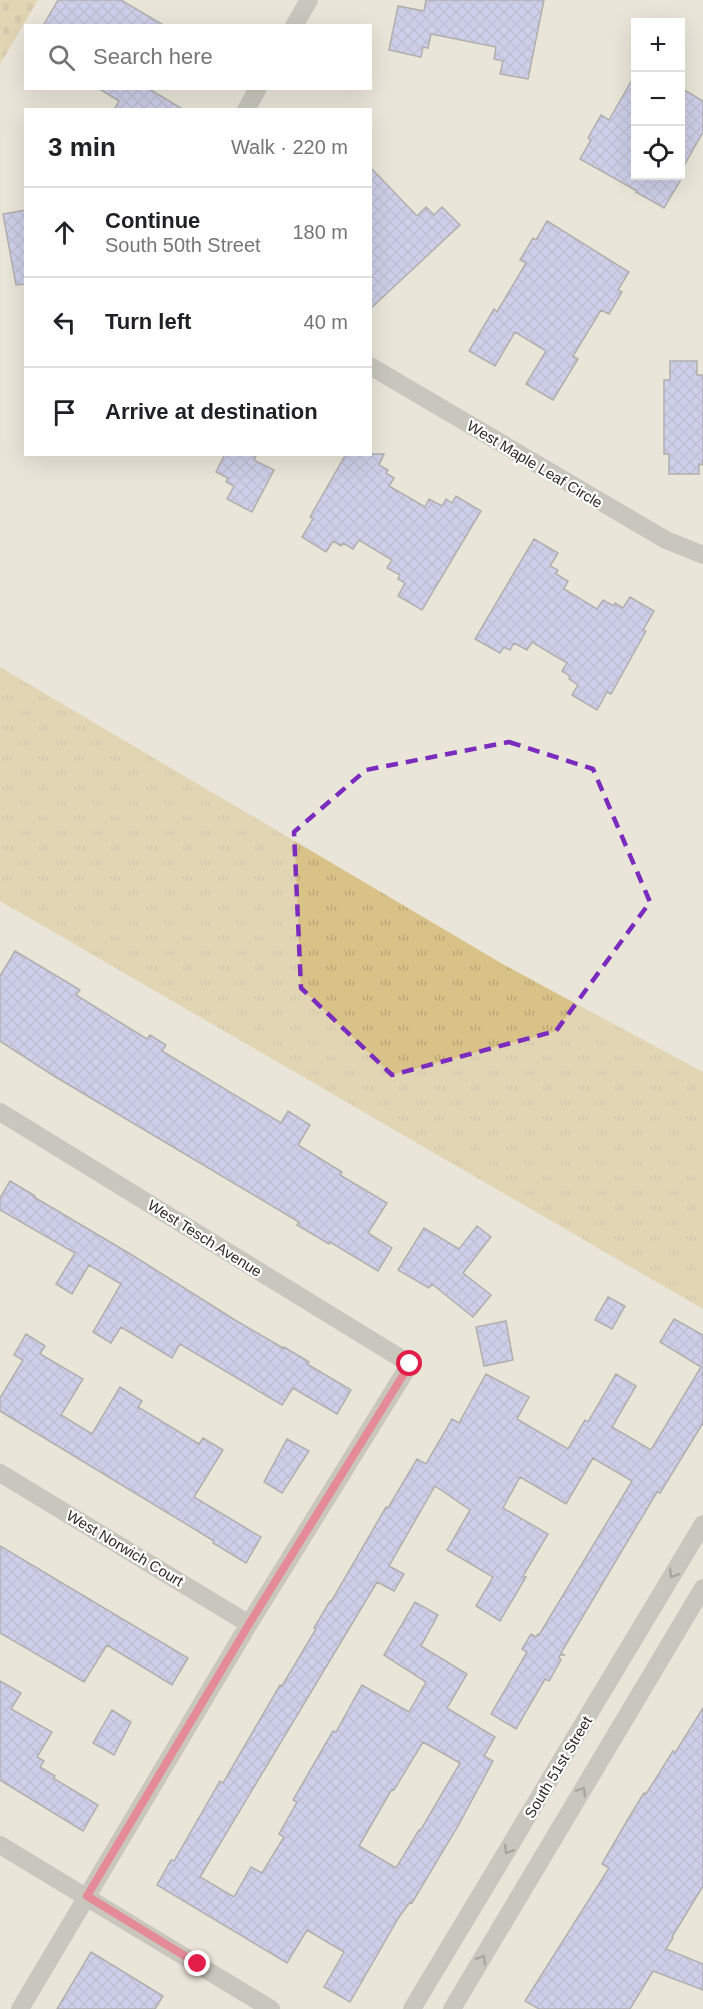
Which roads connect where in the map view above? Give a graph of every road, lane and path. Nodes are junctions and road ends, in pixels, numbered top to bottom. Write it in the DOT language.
graph roads {
  1 [pos="309,0"];
  2 [pos="295,24"];
  3 [pos="257,90"];
  4 [pos="247,108"];
  5 [pos="372,367"];
  6 [pos="703,555"];
  7 [pos="0,1112"];
  8 [pos="0,1473"];
  9 [pos="703,1524"];
  10 [pos="703,1588"];
  11 [pos="249,1624"];
  12 [pos="0,1845"];
  13 [pos="87,1896"];
  14 [pos="20,2009"];
  15 [pos="271,2009"];
  16 [pos="412,2009"];
  17 [pos="452,2009"];
  1 -- 2 [label="street"];
  3 -- 4 [label="street"];
  5 -- 6 [label="street, West Maple Leaf Circle"];
  7 -- 11 [label="street, West Tesch Avenue"];
  8 -- 11 [label="street, West Norwich Court"];
  9 -- 16 [label="street, South 51st Street, one-way"];
  17 -- 10 [label="street, one-way"];
  11 -- 13 [label="street"];
  12 -- 13 [label="street"];
  13 -- 14 [label="street"];
  13 -- 15 [label="street"];
}
